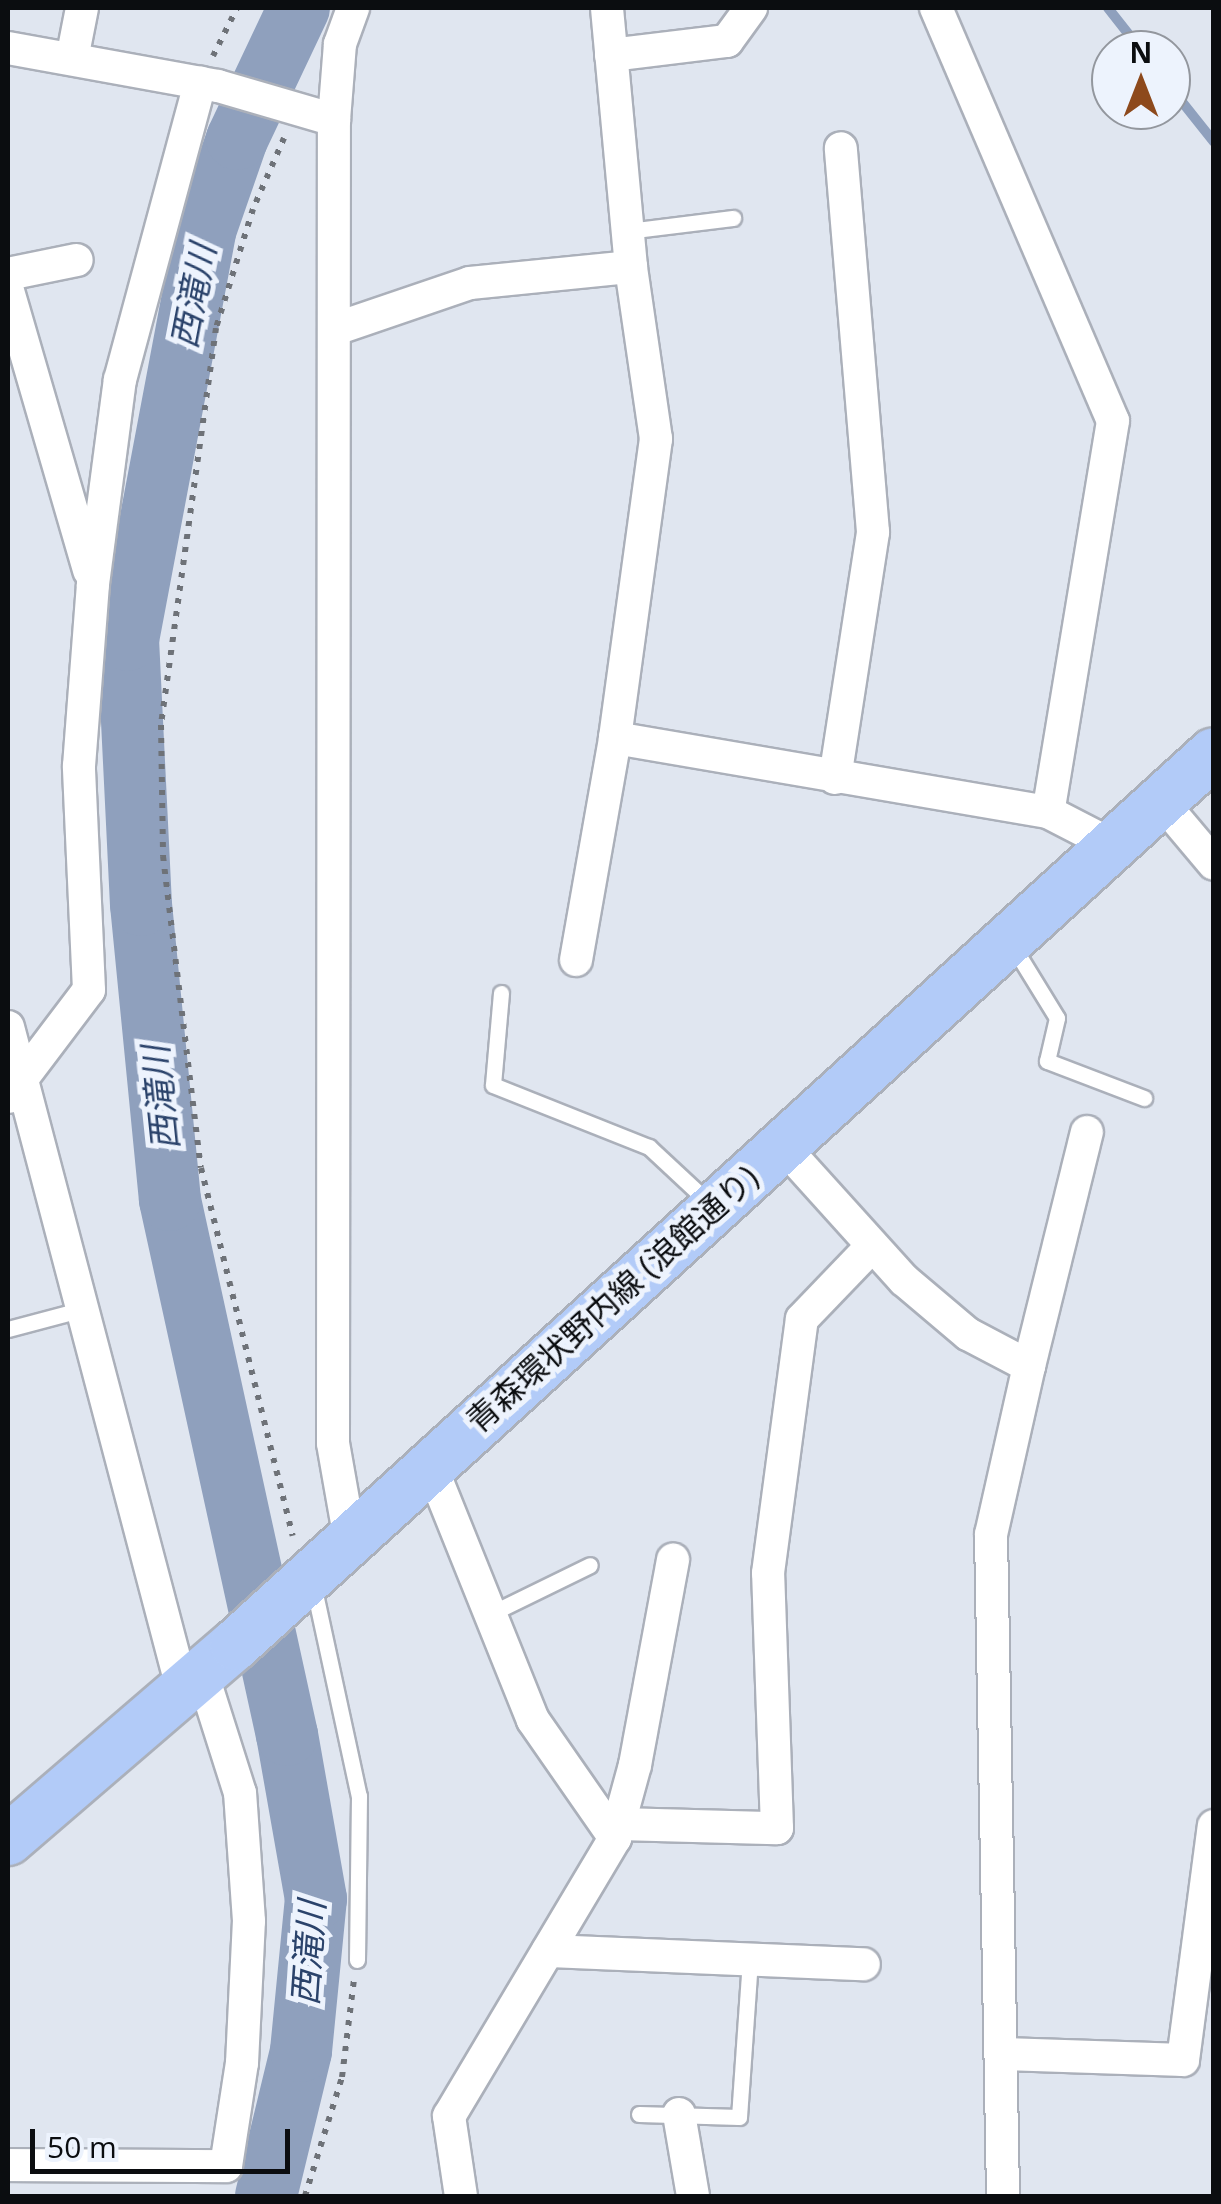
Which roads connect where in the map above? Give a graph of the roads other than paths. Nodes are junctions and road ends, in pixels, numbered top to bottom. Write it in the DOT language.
graph roads {
  1 [pos="82,8"];
  2 [pos="353,8"];
  3 [pos="607,8"];
  4 [pos="751,8"];
  5 [pos="936,8"];
  6 [pos="8,48"];
  7 [pos="611,54"];
  8 [pos="72,59"];
  9 [pos="209,85"];
  10 [pos="334,120"];
  11 [pos="841,148"];
  12 [pos="733,218"];
  13 [pos="628,231"];
  14 [pos="77,260"];
  15 [pos="631,266"];
  16 [pos="8,274"];
  17 [pos="8,291"];
  18 [pos="338,328"];
  19 [pos="94,584"];
  20 [pos="615,738"];
  21 [pos="1214,754"];
  22 [pos="835,778"];
  23 [pos="1161,801"];
  24 [pos="1048,812"];
  25 [pos="1112,845"];
  26 [pos="1214,864"];
  27 [pos="1008,940"];
  28 [pos="576,960"];
  29 [pos="501,992"];
  30 [pos="8,1027"];
  31 [pos="15,1088"];
  32 [pos="1144,1098"];
  33 [pos="1088,1132"];
  34 [pos="782,1144"];
  35 [pos="714,1206"];
  36 [pos="872,1246"];
  37 [pos="82,1309"];
  38 [pos="8,1329"];
  39 [pos="1029,1366"];
  40 [pos="430,1464"];
  41 [pos="346,1518"];
  42 [pos="673,1559"];
  43 [pos="590,1565"];
  44 [pos="302,1579"];
  45 [pos="490,1614"];
  46 [pos="206,1670"];
  47 [pos="1214,1826"];
  48 [pos="617,1831"];
  49 [pos="8,1840"];
  50 [pos="548,1951"];
  51 [pos="750,1959"];
  52 [pos="357,1960"];
  53 [pos="864,1964"];
  54 [pos="1005,2054"];
  55 [pos="639,2114"];
  56 [pos="679,2114"];
  57 [pos="8,2165"];
  58 [pos="461,2196"];
  59 [pos="693,2196"];
  60 [pos="1003,2196"];
  1 -- 8 [label="street"];
  2 -- 10 [label="street"];
  3 -- 7 [label="street"];
  4 -- 7 [label="street"];
  5 -- 24 [label="street"];
  6 -- 8 [label="street"];
  7 -- 13 [label="street"];
  8 -- 9 [label="street"];
  9 -- 10 [label="street"];
  9 -- 19 [label="street"];
  10 -- 18 [label="street"];
  11 -- 22 [label="street"];
  12 -- 13 [label="lane"];
  13 -- 15 [label="street"];
  14 -- 16 [label="street"];
  15 -- 18 [label="street"];
  15 -- 20 [label="street"];
  17 -- 19 [label="street"];
  18 -- 41 [label="street"];
  19 -- 31 [label="street"];
  20 -- 22 [label="street"];
  20 -- 28 [label="street"];
  21 -- 23 [label="main road, 青森環状野内線 (浪館通り)"];
  22 -- 24 [label="street"];
  23 -- 25 [label="main road, 青森環状野内線 (浪館通り)"];
  23 -- 26 [label="street"];
  24 -- 25 [label="street"];
  25 -- 27 [label="main road, 青森環状野内線 (浪館通り)"];
  27 -- 32 [label="lane"];
  27 -- 34 [label="main road, 青森環状野内線 (浪館通り)"];
  29 -- 35 [label="lane"];
  30 -- 31 [label="street"];
  31 -- 37 [label="street"];
  33 -- 39 [label="street"];
  34 -- 35 [label="main road, 青森環状野内線 (浪館通り)"];
  34 -- 36 [label="street"];
  35 -- 40 [label="main road, 青森環状野内線 (浪館通り)"];
  36 -- 39 [label="street"];
  36 -- 48 [label="street"];
  37 -- 38 [label="lane"];
  37 -- 46 [label="street"];
  39 -- 54 [label="street"];
  40 -- 41 [label="main road, 青森環状野内線 (浪館通り)"];
  40 -- 45 [label="street"];
  41 -- 44 [label="main road, 青森環状野内線 (浪館通り)"];
  42 -- 48 [label="street"];
  43 -- 45 [label="lane"];
  44 -- 46 [label="main road, 青森環状野内線 (浪館通り)"];
  44 -- 52 [label="lane"];
  45 -- 48 [label="street"];
  46 -- 49 [label="main road, 青森環状野内線 (浪館通り)"];
  46 -- 57 [label="street"];
  47 -- 54 [label="street"];
  48 -- 50 [label="street"];
  50 -- 51 [label="street"];
  50 -- 58 [label="street"];
  51 -- 53 [label="street"];
  51 -- 56 [label="lane"];
  54 -- 60 [label="street"];
  55 -- 56 [label="lane"];
  56 -- 59 [label="street"];
}
